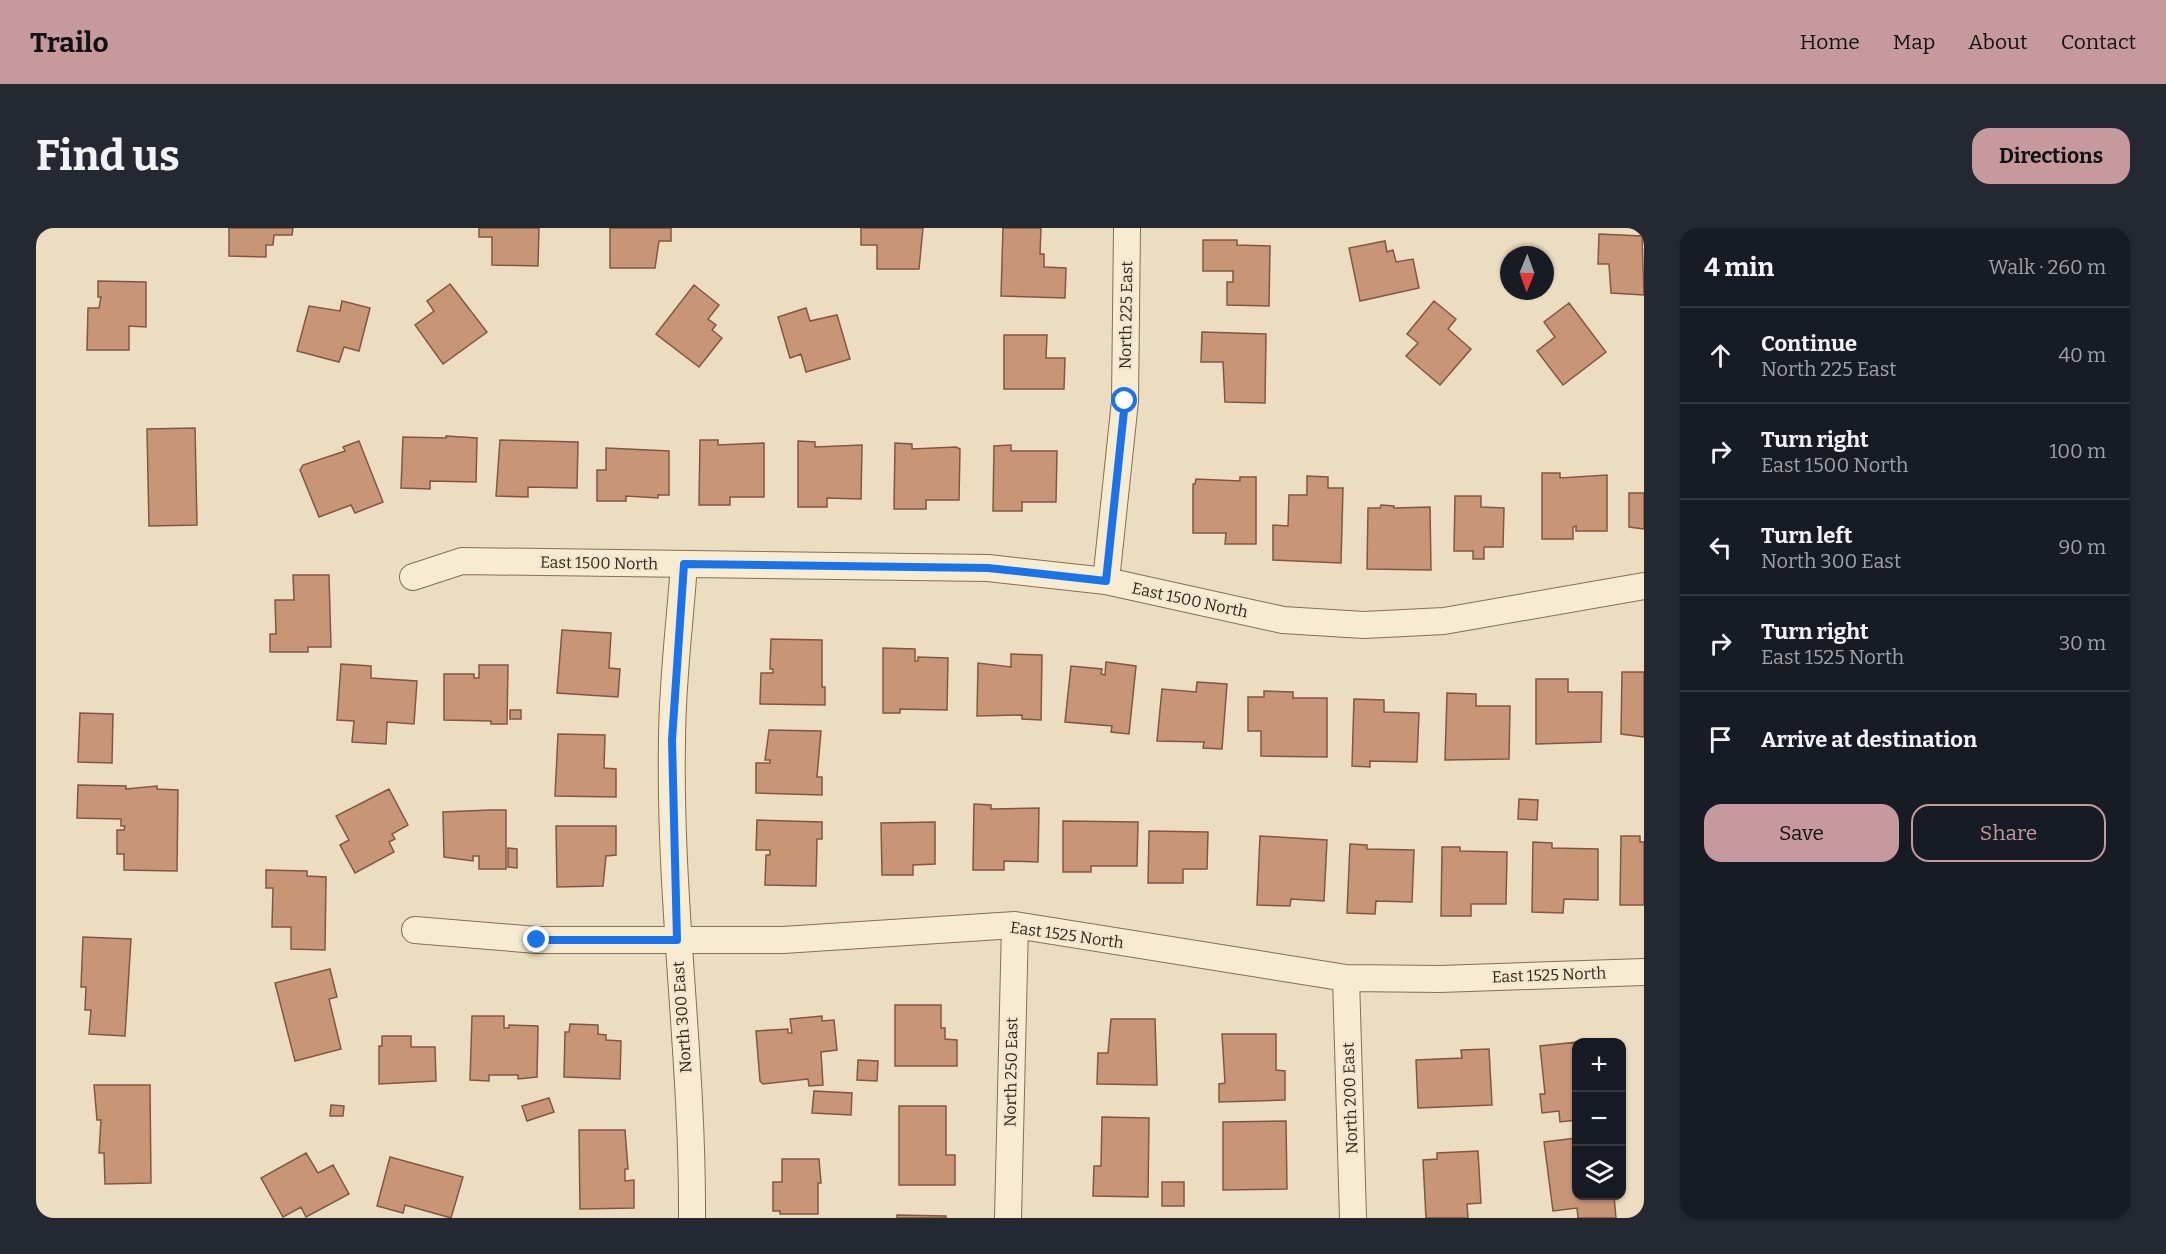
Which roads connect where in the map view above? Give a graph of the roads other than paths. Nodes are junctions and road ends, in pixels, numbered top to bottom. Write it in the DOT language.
graph roads {
  1 [pos="1127,228"];
  2 [pos="684,564"];
  3 [pos="412,577"];
  4 [pos="1106,581"];
  5 [pos="1644,586"];
  6 [pos="1015,925"];
  7 [pos="415,930"];
  8 [pos="677,940"];
  9 [pos="1644,972"];
  10 [pos="1346,978"];
  11 [pos="692,1218"];
  12 [pos="1008,1218"];
  13 [pos="1353,1218"];
  1 -- 4 [label="street, North 225 East"];
  2 -- 3 [label="street, East 1500 North"];
  2 -- 4 [label="street, East 1500 North"];
  2 -- 8 [label="street, North 300 East"];
  4 -- 5 [label="street, East 1500 North"];
  6 -- 8 [label="street, East 1525 North"];
  6 -- 10 [label="street, East 1525 North"];
  6 -- 12 [label="street, North 250 East"];
  7 -- 8 [label="street, East 1525 North"];
  8 -- 11 [label="street, North 300 East"];
  9 -- 10 [label="street, East 1525 North"];
  10 -- 13 [label="street, North 200 East"];
}
